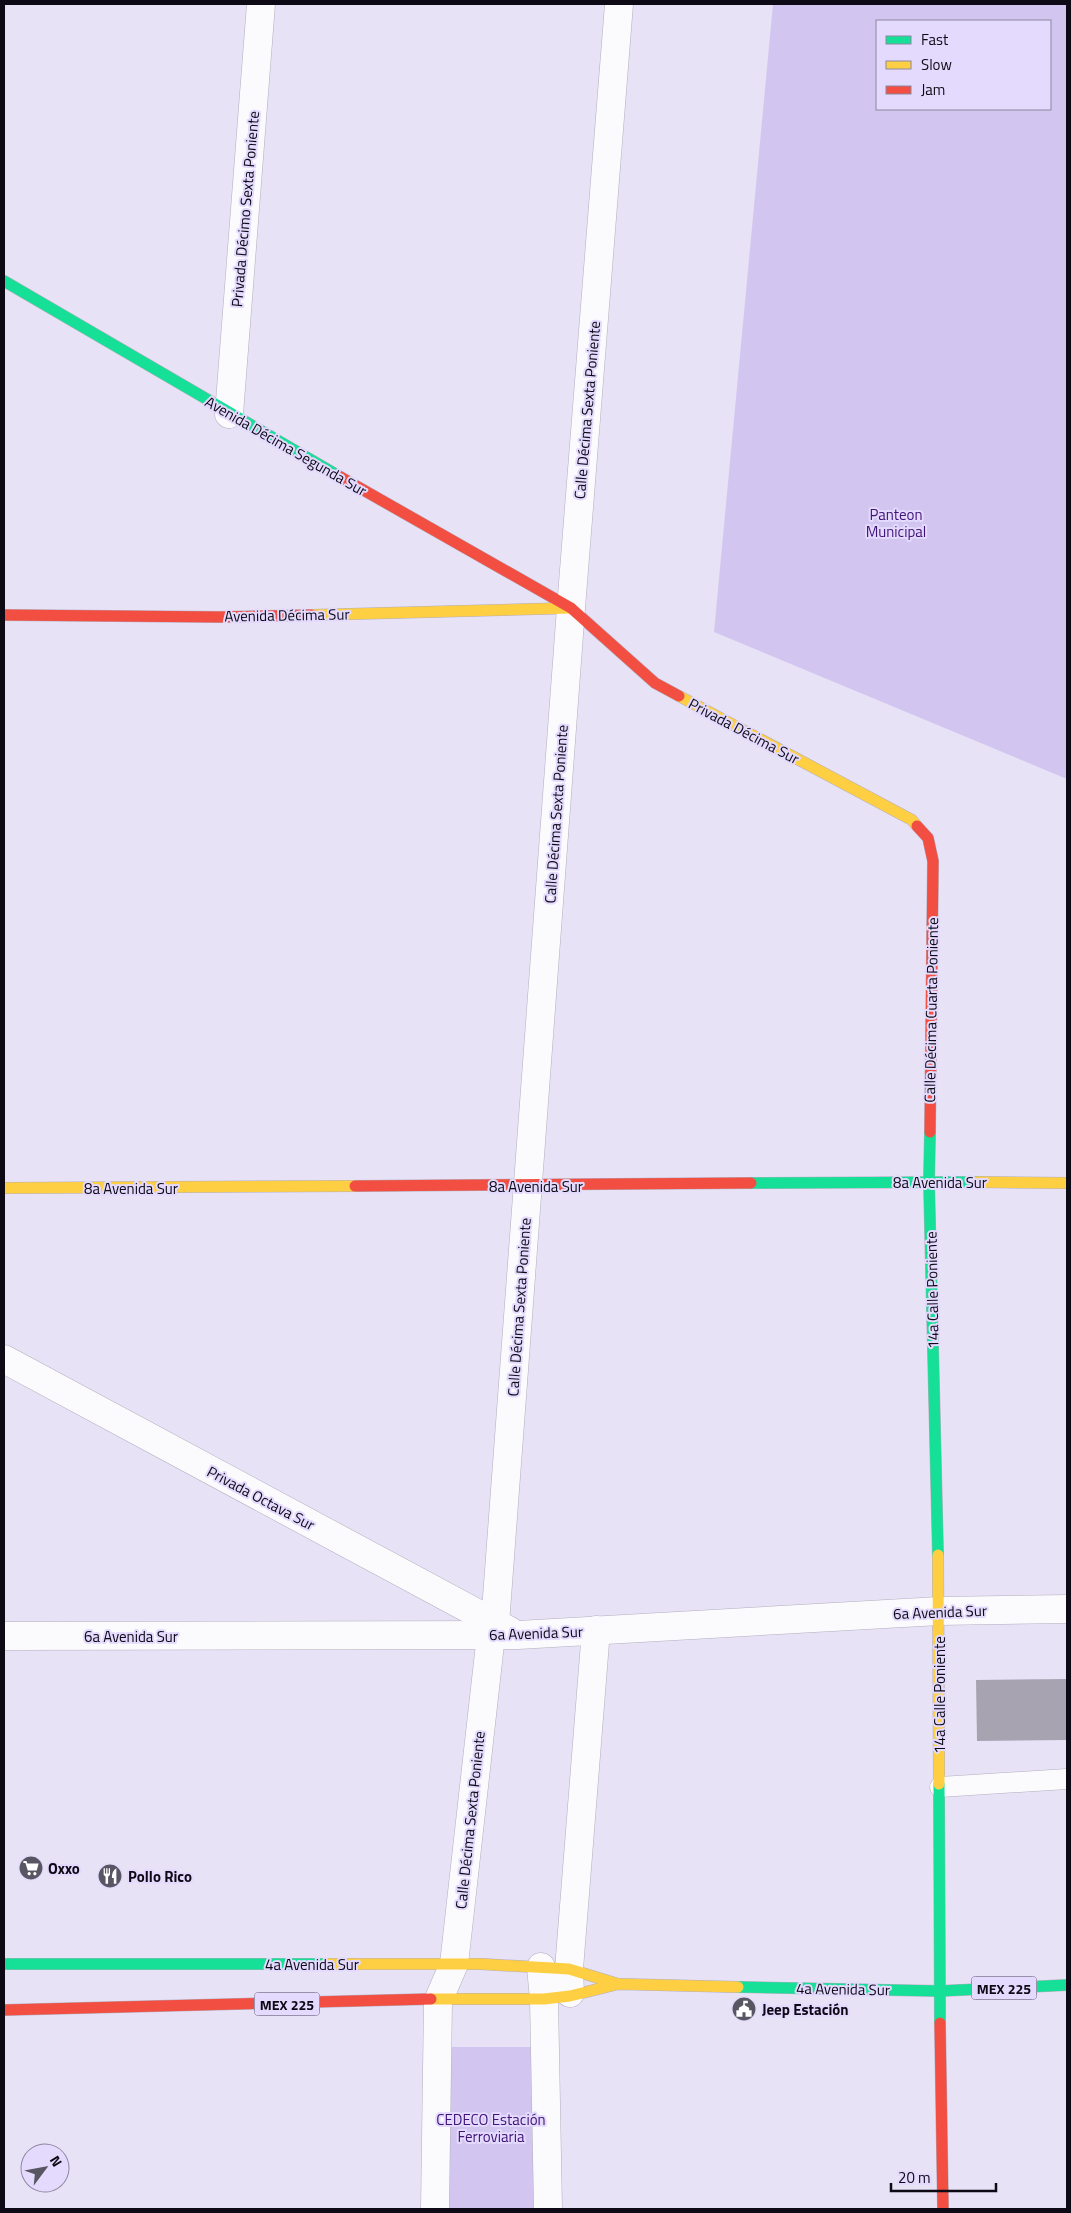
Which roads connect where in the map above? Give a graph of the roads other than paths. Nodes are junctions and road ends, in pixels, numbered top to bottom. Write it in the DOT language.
graph roads {
  1 [pos="261,4"];
  2 [pos="619,4"];
  3 [pos="4,281"];
  4 [pos="229,414"];
  5 [pos="571,608"];
  6 [pos="4,615"];
  7 [pos="928,838"];
  8 [pos="929,1182"];
  9 [pos="1067,1183"];
  10 [pos="528,1186"];
  11 [pos="4,1188"];
  12 [pos="4,1360"];
  13 [pos="1067,1609"];
  14 [pos="939,1611"];
  15 [pos="596,1630"];
  16 [pos="501,1631"];
  17 [pos="4,1636"];
  18 [pos="1067,1779"];
  19 [pos="940,1787"];
  20 [pos="4,1964"];
  21 [pos="454,1964"];
  22 [pos="541,1967"];
  23 [pos="569,1968"];
  24 [pos="618,1984"];
  25 [pos="1067,1985"];
  26 [pos="940,1990"];
  27 [pos="557,1997"];
  28 [pos="438,2001"];
  29 [pos="4,2010"];
  30 [pos="435,2209"];
  31 [pos="548,2209"];
  32 [pos="943,2209"];
  1 -- 4 [label="street, Privada Décimo Sexta Poniente"];
  2 -- 5 [label="street, Calle Décima Sexta Poniente"];
  3 -- 4 [label="main road, Avenida Décima Segunda Sur"];
  4 -- 5 [label="main road, Avenida Décima Segunda Sur"];
  5 -- 6 [label="main road, Avenida Décima Sur"];
  5 -- 7 [label="main road, Privada Décima Sur"];
  5 -- 10 [label="street, Calle Décima Sexta Poniente"];
  7 -- 8 [label="main road, Calle Décima Cuarta Poniente"];
  8 -- 9 [label="main road, 8a Avenida Sur"];
  8 -- 10 [label="main road, 8a Avenida Sur"];
  8 -- 14 [label="main road, 14a Calle Poniente"];
  10 -- 11 [label="main road, 8a Avenida Sur"];
  10 -- 16 [label="street, Calle Décima Sexta Poniente"];
  12 -- 16 [label="street, Privada Octava Sur"];
  13 -- 14 [label="street, 6a Avenida Sur"];
  14 -- 15 [label="street, 6a Avenida Sur"];
  14 -- 19 [label="main road, 14a Calle Poniente"];
  15 -- 16 [label="street, 6a Avenida Sur"];
  15 -- 23 [label="street"];
  16 -- 17 [label="street, 6a Avenida Sur"];
  16 -- 21 [label="street, Calle Décima Sexta Poniente"];
  18 -- 19 [label="lane"];
  19 -- 26 [label="main road, 14a Calle Poniente"];
  20 -- 21 [label="main road, 4a Avenida Sur / MEX 225"];
  21 -- 22 [label="main road, 4a Avenida Sur / MEX 225"];
  21 -- 28 [label="street, Calle Décima Sexta Poniente"];
  22 -- 23 [label="main road, 4a Avenida Sur / MEX 225"];
  22 -- 27 [label="street"];
  23 -- 24 [label="main road, 4a Avenida Sur / MEX 225"];
  23 -- 27 [label="street"];
  24 -- 26 [label="main road, 4a Avenida Sur / MEX 225"];
  24 -- 27 [label="main road, 4a Avenida Sur / MEX 225"];
  25 -- 26 [label="main road, 4a Avenida Sur / MEX 225"];
  26 -- 32 [label="main road, 14a Calle Poniente"];
  27 -- 28 [label="main road, 4a Avenida Sur / MEX 225"];
  27 -- 31 [label="street"];
  28 -- 29 [label="main road, 4a Avenida Sur / MEX 225"];
  28 -- 30 [label="street"];
}
